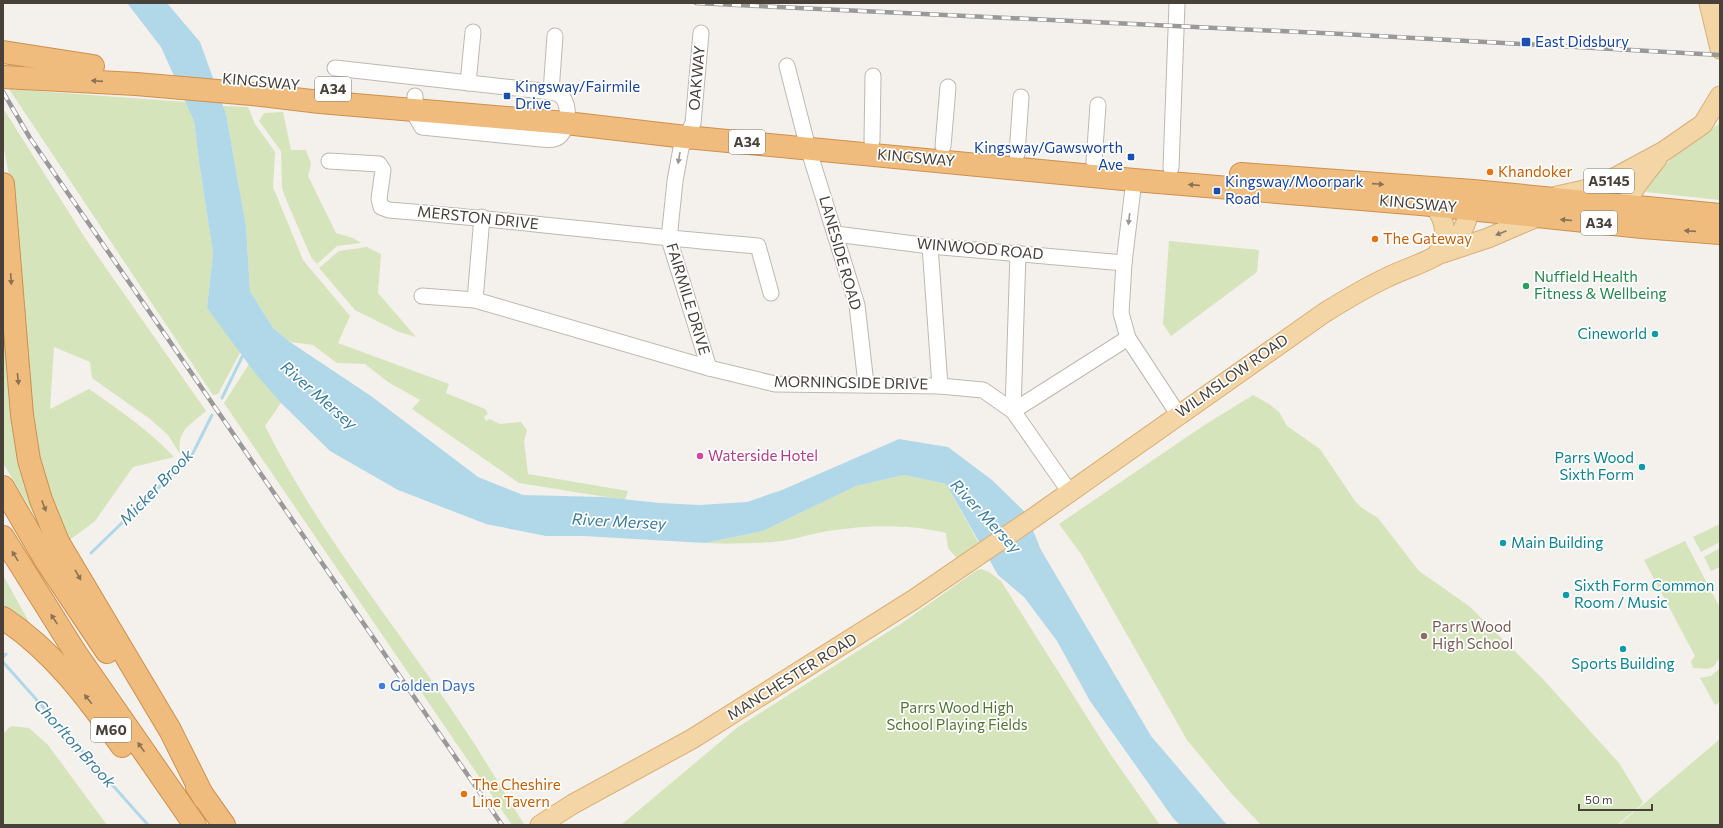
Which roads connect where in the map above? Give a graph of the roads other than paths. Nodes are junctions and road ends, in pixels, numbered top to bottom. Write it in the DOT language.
graph roads {
  1 [pos="1177,3"];
  2 [pos="1709,3"];
  3 [pos="473,32"];
  4 [pos="701,33"];
  5 [pos="555,36"];
  6 [pos="1720,49"];
  7 [pos="3,52"];
  8 [pos="93,66"];
  9 [pos="787,66"];
  10 [pos="335,68"];
  11 [pos="6,74"];
  12 [pos="873,76"];
  13 [pos="137,77"];
  14 [pos="468,83"];
  15 [pos="948,87"];
  16 [pos="551,92"];
  17 [pos="1720,96"];
  18 [pos="1021,97"];
  19 [pos="415,103"];
  20 [pos="1098,105"];
  21 [pos="567,116"];
  22 [pos="1711,120"];
  23 [pos="690,130"];
  24 [pos="807,141"];
  25 [pos="872,141"];
  26 [pos="943,146"];
  27 [pos="1664,151"];
  28 [pos="1017,154"];
  29 [pos="328,161"];
  30 [pos="1094,162"];
  31 [pos="1171,168"];
  32 [pos="1134,180"];
  33 [pos="3,184"];
  34 [pos="1471,200"];
  35 [pos="1435,206"];
  36 [pos="1543,208"];
  37 [pos="1622,216"];
  38 [pos="1720,216"];
  39 [pos="482,217"];
  40 [pos="1720,233"];
  41 [pos="836,234"];
  42 [pos="669,239"];
  43 [pos="930,246"];
  44 [pos="1018,253"];
  45 [pos="1438,254"];
  46 [pos="1124,263"];
  47 [pos="771,293"];
  48 [pos="422,296"];
  49 [pos="475,300"];
  50 [pos="1128,338"];
  51 [pos="709,368"];
  52 [pos="866,384"];
  53 [pos="940,386"];
  54 [pos="1013,411"];
  55 [pos="1178,414"];
  56 [pos="3,487"];
  57 [pos="1069,491"];
  58 [pos="1036,516"];
  59 [pos="3,537"];
  60 [pos="3,618"];
  61 [pos="204,798"];
  62 [pos="190,819"];
  63 [pos="224,825"];
  64 [pos="540,825"];
  1 -- 31 [label="street"];
  2 -- 6 [label="main road"];
  3 -- 14 [label="street"];
  4 -- 23 [label="street, OAKWAY"];
  5 -- 16 [label="street"];
  7 -- 8 [label="highway"];
  8 -- 11 [label="highway, KINGSWAY / A34"];
  8 -- 13 [label="highway, KINGSWAY / A34"];
  9 -- 24 [label="street, LANESIDE ROAD"];
  10 -- 14 [label="street"];
  13 -- 11 [label="highway, KINGSWAY / A34, one-way"];
  12 -- 25 [label="street"];
  13 -- 19 [label="highway, KINGSWAY / A34"];
  14 -- 16 [label="street"];
  15 -- 26 [label="street"];
  16 -- 21 [label="street"];
  17 -- 22 [label="main road, WILMSLOW ROAD / A5145"];
  18 -- 28 [label="street"];
  19 -- 21 [label="highway, KINGSWAY / A34"];
  19 -- 21 [label="street"];
  20 -- 30 [label="street"];
  21 -- 23 [label="highway, KINGSWAY / A34"];
  22 -- 27 [label="main road, WILMSLOW ROAD / A5145"];
  23 -- 24 [label="highway, KINGSWAY / A34"];
  23 -- 42 [label="street, FAIRMILE DRIVE, one-way"];
  24 -- 25 [label="highway, KINGSWAY / A34"];
  24 -- 32 [label="highway, KINGSWAY / A34"];
  24 -- 41 [label="street, LANESIDE ROAD"];
  25 -- 26 [label="highway, KINGSWAY / A34"];
  26 -- 28 [label="highway, KINGSWAY / A34"];
  27 -- 36 [label="main road, WILMSLOW ROAD / A5145"];
  27 -- 37 [label="main road, WILMSLOW ROAD / A5145"];
  28 -- 30 [label="highway, KINGSWAY / A34"];
  29 -- 39 [label="street, MERSTON DRIVE"];
  30 -- 31 [label="highway, KINGSWAY / A34"];
  31 -- 34 [label="highway, KINGSWAY / A34, one-way"];
  35 -- 32 [label="highway, KINGSWAY / A34, one-way"];
  32 -- 46 [label="street, one-way"];
  33 -- 61 [label="highway, M60, one-way"];
  34 -- 35 [label="highway, KINGSWAY / A34"];
  34 -- 36 [label="highway, KINGSWAY / A34"];
  34 -- 45 [label="main road, WILMSLOW ROAD"];
  35 -- 45 [label="main road"];
  36 -- 37 [label="highway, KINGSWAY / A34"];
  36 -- 45 [label="main road, WILMSLOW ROAD, one-way"];
  37 -- 38 [label="highway, KINGSWAY / A34"];
  40 -- 37 [label="highway, KINGSWAY / A34, one-way"];
  39 -- 42 [label="street, MERSTON DRIVE"];
  39 -- 49 [label="street"];
  41 -- 43 [label="street, WINWOOD ROAD"];
  41 -- 52 [label="street, LANESIDE ROAD"];
  42 -- 47 [label="street, MERSTON DRIVE"];
  42 -- 51 [label="street, FAIRMILE DRIVE"];
  43 -- 44 [label="street, WINWOOD ROAD"];
  43 -- 53 [label="street"];
  44 -- 46 [label="street, WINWOOD ROAD"];
  44 -- 54 [label="street"];
  45 -- 55 [label="main road, WILMSLOW ROAD"];
  46 -- 50 [label="street"];
  48 -- 49 [label="street, MORNINGSIDE DRIVE"];
  49 -- 51 [label="street, MORNINGSIDE DRIVE"];
  50 -- 54 [label="street"];
  50 -- 55 [label="street"];
  51 -- 52 [label="street, MORNINGSIDE DRIVE"];
  52 -- 53 [label="street, MORNINGSIDE DRIVE"];
  53 -- 54 [label="street, MORNINGSIDE DRIVE"];
  54 -- 57 [label="street, MORNINGSIDE DRIVE"];
  55 -- 57 [label="main road, WILMSLOW ROAD"];
  56 -- 61 [label="highway, M60"];
  57 -- 58 [label="main road, WILMSLOW ROAD"];
  58 -- 64 [label="main road, MANCHESTER ROAD"];
  62 -- 59 [label="highway, M60, one-way"];
  62 -- 60 [label="highway, M60, one-way"];
  61 -- 63 [label="highway, M60"];
}
